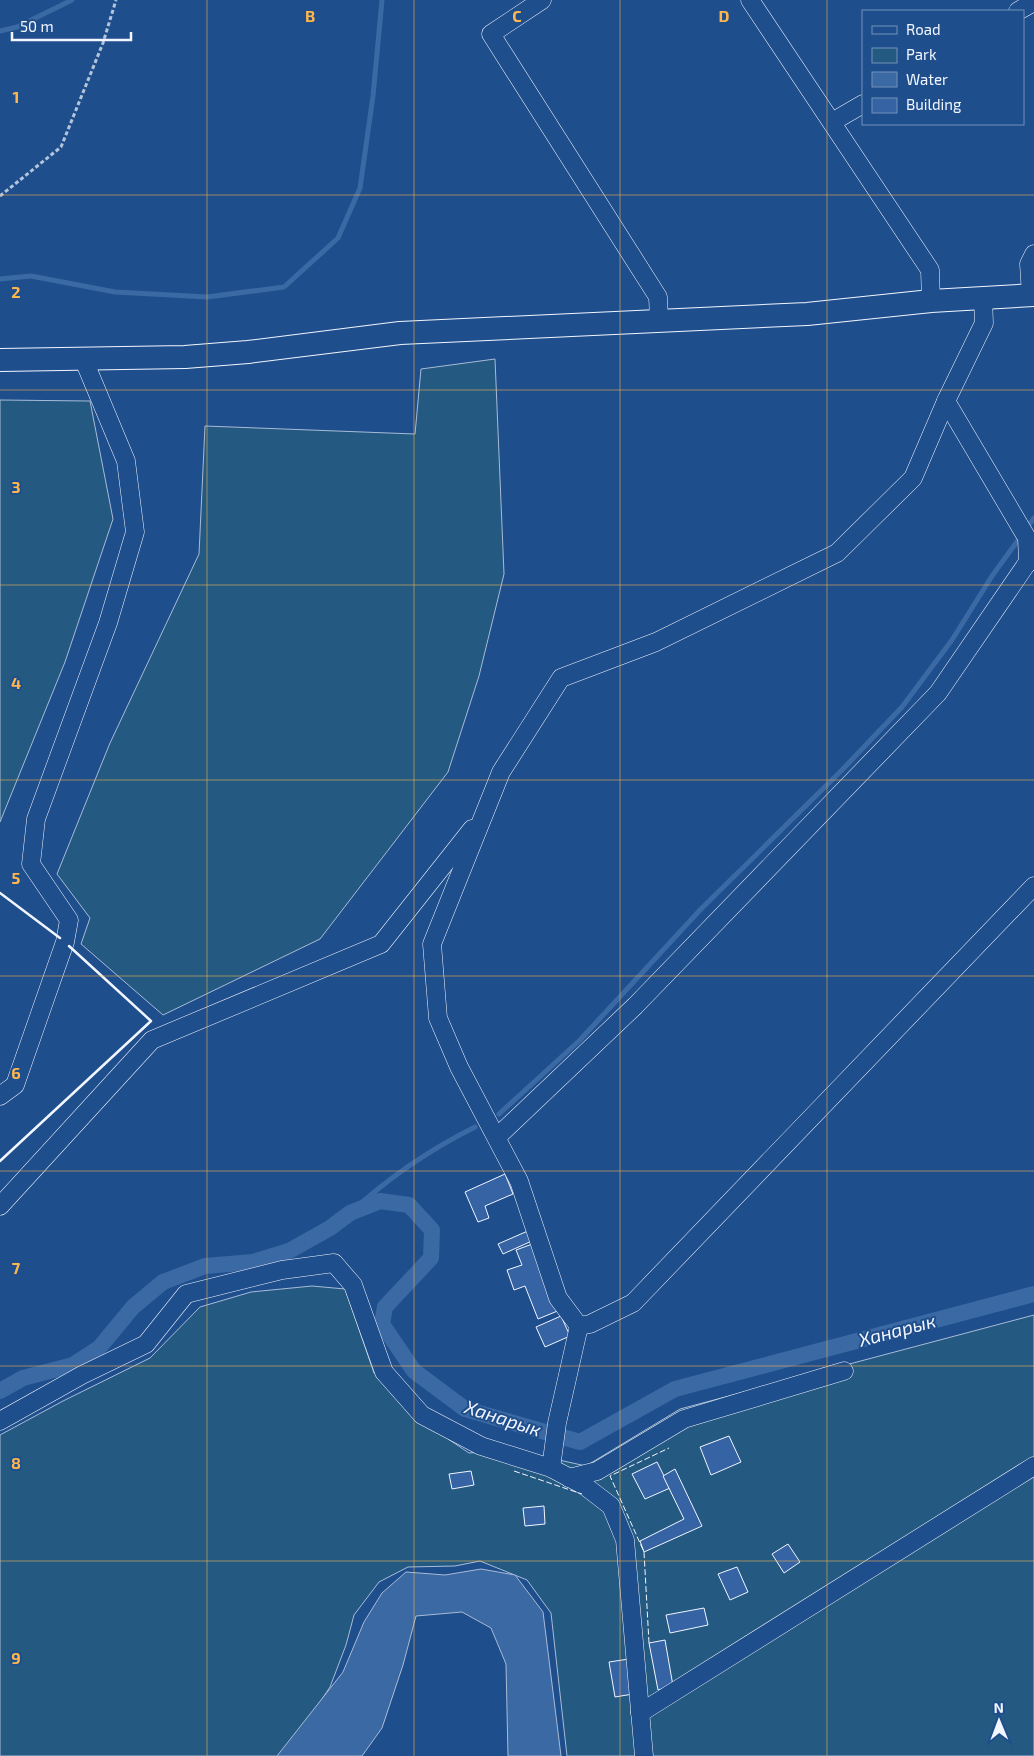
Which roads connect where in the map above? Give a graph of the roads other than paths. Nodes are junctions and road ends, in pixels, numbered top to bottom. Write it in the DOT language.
graph roads {
  1 [pos="542,0"];
  2 [pos="750,0"];
  3 [pos="1034,2"];
  4 [pos="1020,10"];
  5 [pos="862,105"];
  6 [pos="832,122"];
  7 [pos="1034,254"];
  8 [pos="1032,295"];
  9 [pos="983,297"];
  10 [pos="930,301"];
  11 [pos="659,320"];
  12 [pos="84,358"];
  13 [pos="0,360"];
  14 [pos="946,401"];
  15 [pos="1026,544"];
  16 [pos="486,812"];
  17 [pos="1034,886"];
  18 [pos="0,1096"];
  19 [pos="497,1137"];
  20 [pos="0,1206"];
  21 [pos="579,1326"];
  22 [pos="844,1371"];
  23 [pos="0,1421"];
  24 [pos="1034,1466"];
  25 [pos="551,1468"];
  26 [pos="569,1478"];
  27 [pos="640,1713"];
  28 [pos="644,1756"];
  1 -- 11 [label="street"];
  2 -- 6 [label="street"];
  3 -- 4 [label="street"];
  5 -- 6 [label="street"];
  6 -- 10 [label="street"];
  7 -- 8 [label="street"];
  8 -- 9 [label="main road"];
  9 -- 10 [label="main road"];
  9 -- 14 [label="street"];
  10 -- 11 [label="main road"];
  11 -- 12 [label="main road"];
  12 -- 13 [label="main road"];
  12 -- 18 [label="street"];
  14 -- 15 [label="street"];
  14 -- 16 [label="street"];
  15 -- 19 [label="street"];
  16 -- 19 [label="street"];
  16 -- 20 [label="street"];
  17 -- 21 [label="street"];
  19 -- 21 [label="street"];
  21 -- 25 [label="street"];
  22 -- 26 [label="street"];
  23 -- 25 [label="street"];
  24 -- 27 [label="street"];
  25 -- 26 [label="street"];
  26 -- 27 [label="street"];
  27 -- 28 [label="street"];
}
